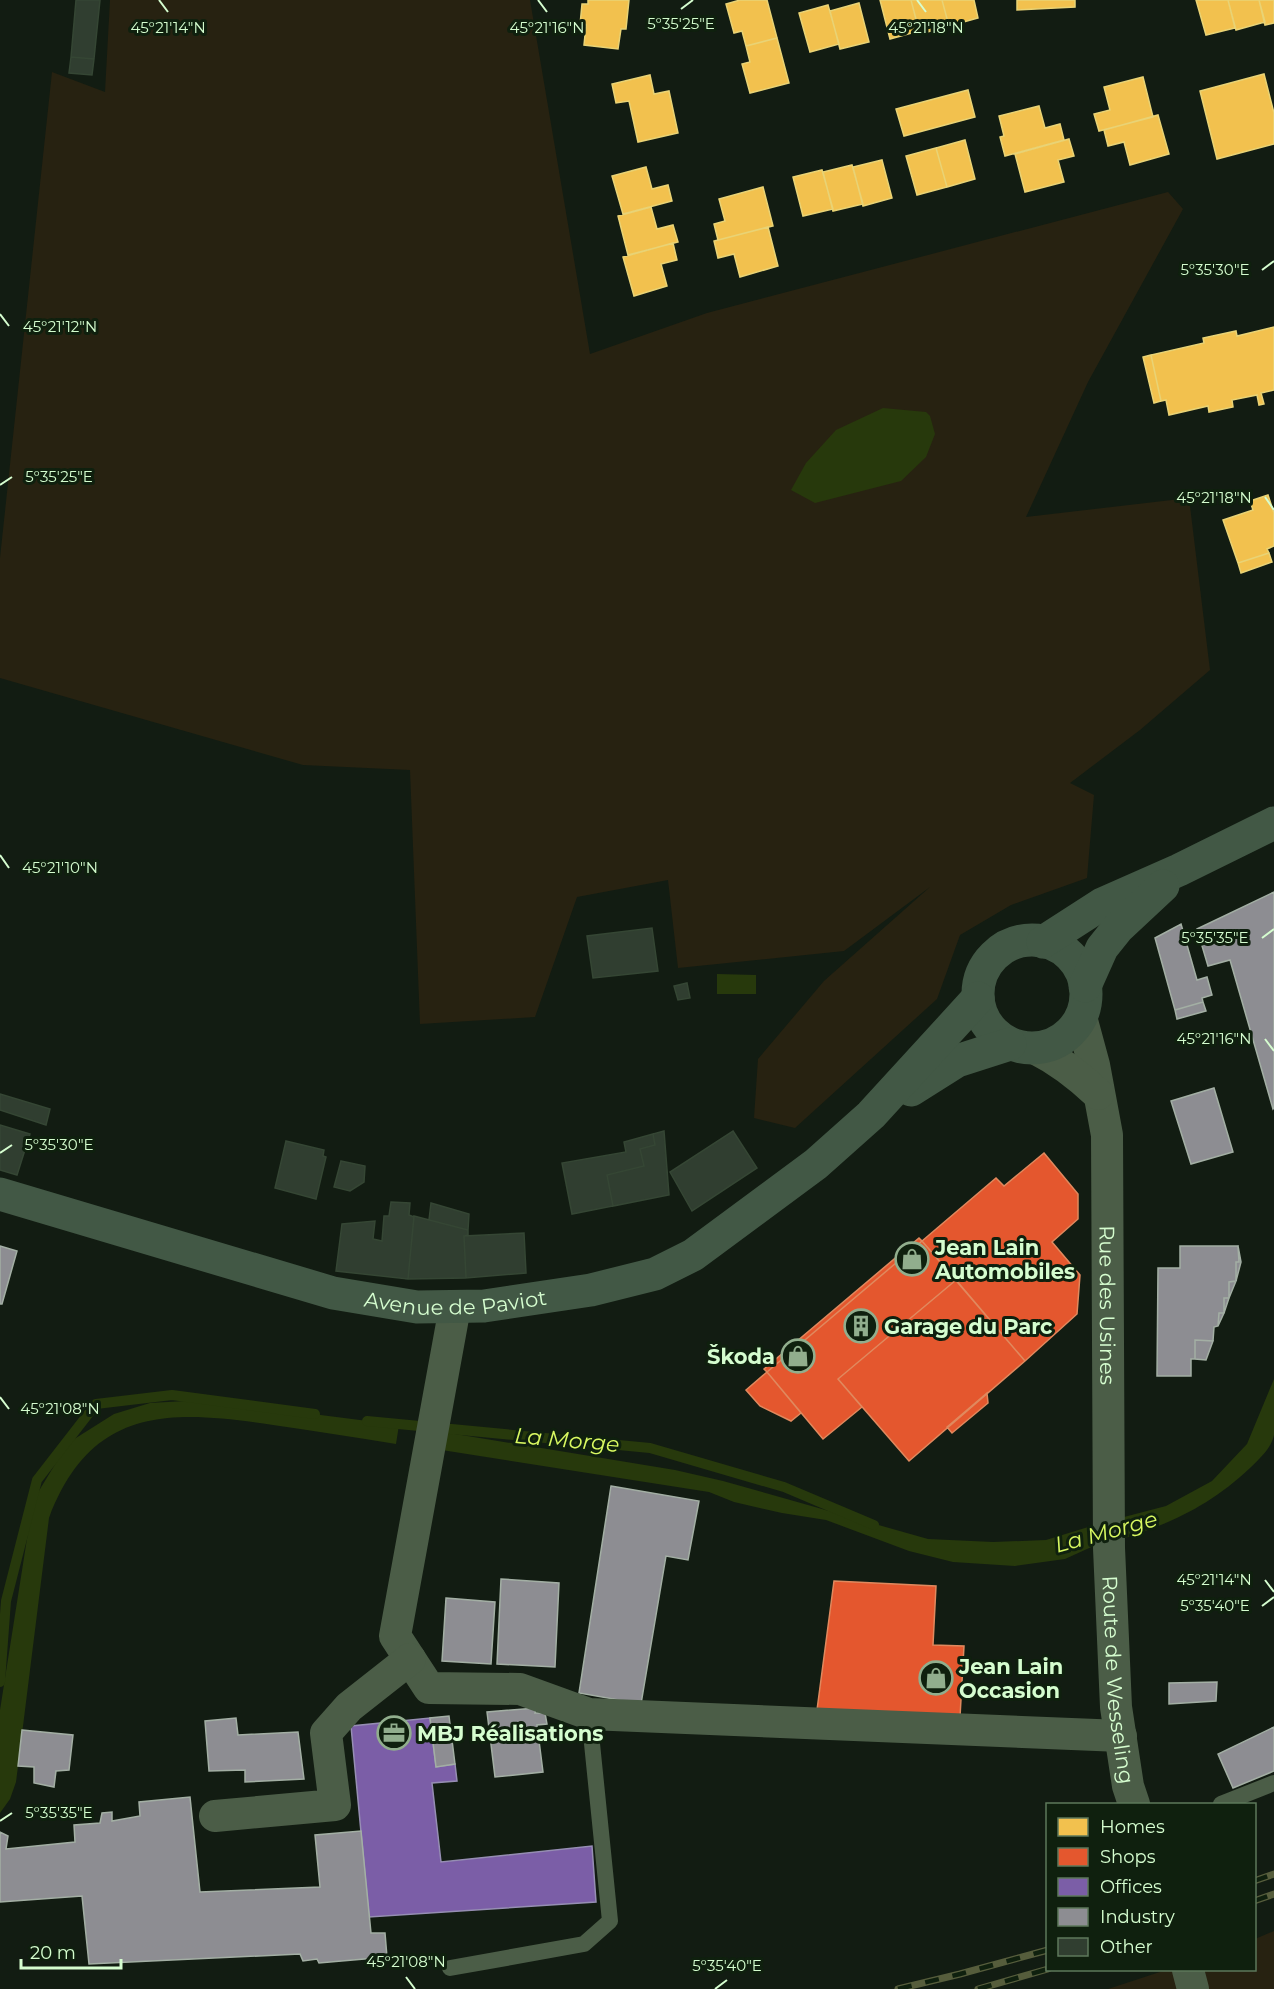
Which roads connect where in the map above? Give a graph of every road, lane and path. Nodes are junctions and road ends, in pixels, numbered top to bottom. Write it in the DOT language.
graph roads {
  1 [pos="1274,823"];
  2 [pos="1179,870"];
  3 [pos="1043,942"];
  4 [pos="978,998"];
  5 [pos="1083,1002"];
  6 [pos="1023,1047"];
  7 [pos="1098,1094"];
  8 [pos="871,1115"];
  9 [pos="0,1194"];
  10 [pos="455,1307"];
  11 [pos="1108,1533"];
  12 [pos="410,1659"];
  13 [pos="589,1714"];
  14 [pos="1121,1736"];
  15 [pos="1274,1783"];
  16 [pos="1134,1803"];
  17 [pos="1224,1803"];
  18 [pos="215,1816"];
  19 [pos="450,1968"];
  20 [pos="1188,1971"];
  21 [pos="1193,1989"];
  1 -- 2 [label="main road"];
  2 -- 3 [label="main road"];
  2 -- 5 [label="main road"];
  3 -- 4 [label="main road"];
  3 -- 5 [label="main road"];
  4 -- 6 [label="main road"];
  4 -- 8 [label="main road, Avenue de Paviot"];
  5 -- 6 [label="main road"];
  5 -- 7 [label="street, Rue des Usines"];
  6 -- 7 [label="street"];
  6 -- 8 [label="main road, Avenue de Paviot"];
  7 -- 11 [label="street, Rue des Usines"];
  8 -- 10 [label="main road, Avenue de Paviot"];
  9 -- 10 [label="main road, Avenue de Paviot"];
  10 -- 12 [label="street"];
  11 -- 14 [label="street, Route de Wesseling"];
  12 -- 13 [label="street"];
  12 -- 18 [label="street"];
  13 -- 14 [label="street"];
  13 -- 19 [label="lane"];
  14 -- 16 [label="street, Route de Wesseling"];
  15 -- 17 [label="lane"];
  20 -- 21 [label="street"];
}
